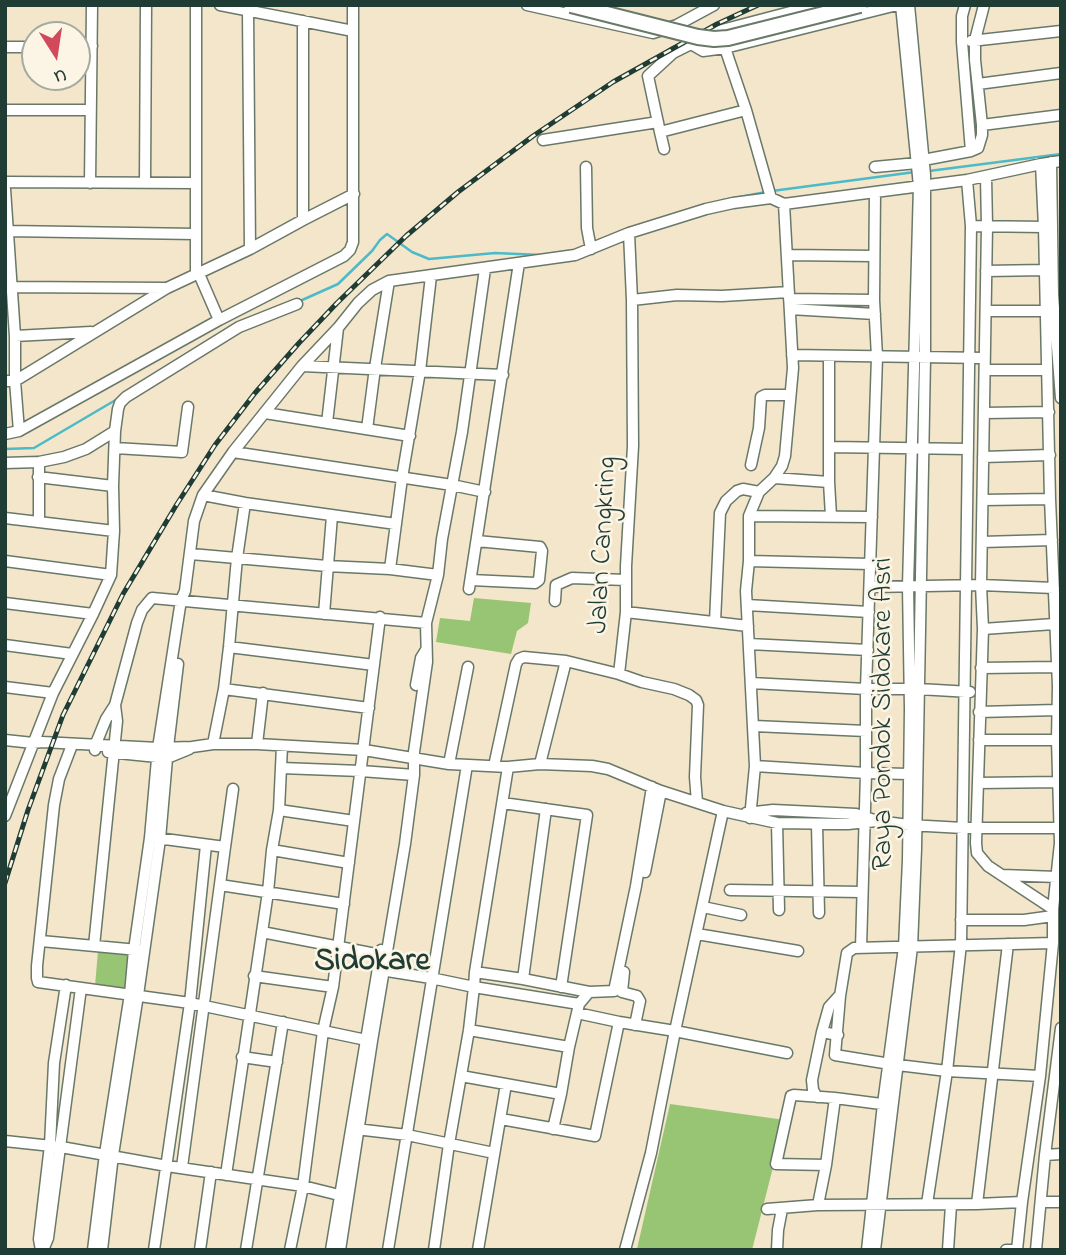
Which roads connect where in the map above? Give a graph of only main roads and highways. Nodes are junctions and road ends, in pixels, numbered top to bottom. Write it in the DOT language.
graph roads {
  1 [pos="571,5"];
  2 [pos="860,5"];
  1 -- 2 [label="main road, bridge"];
}
